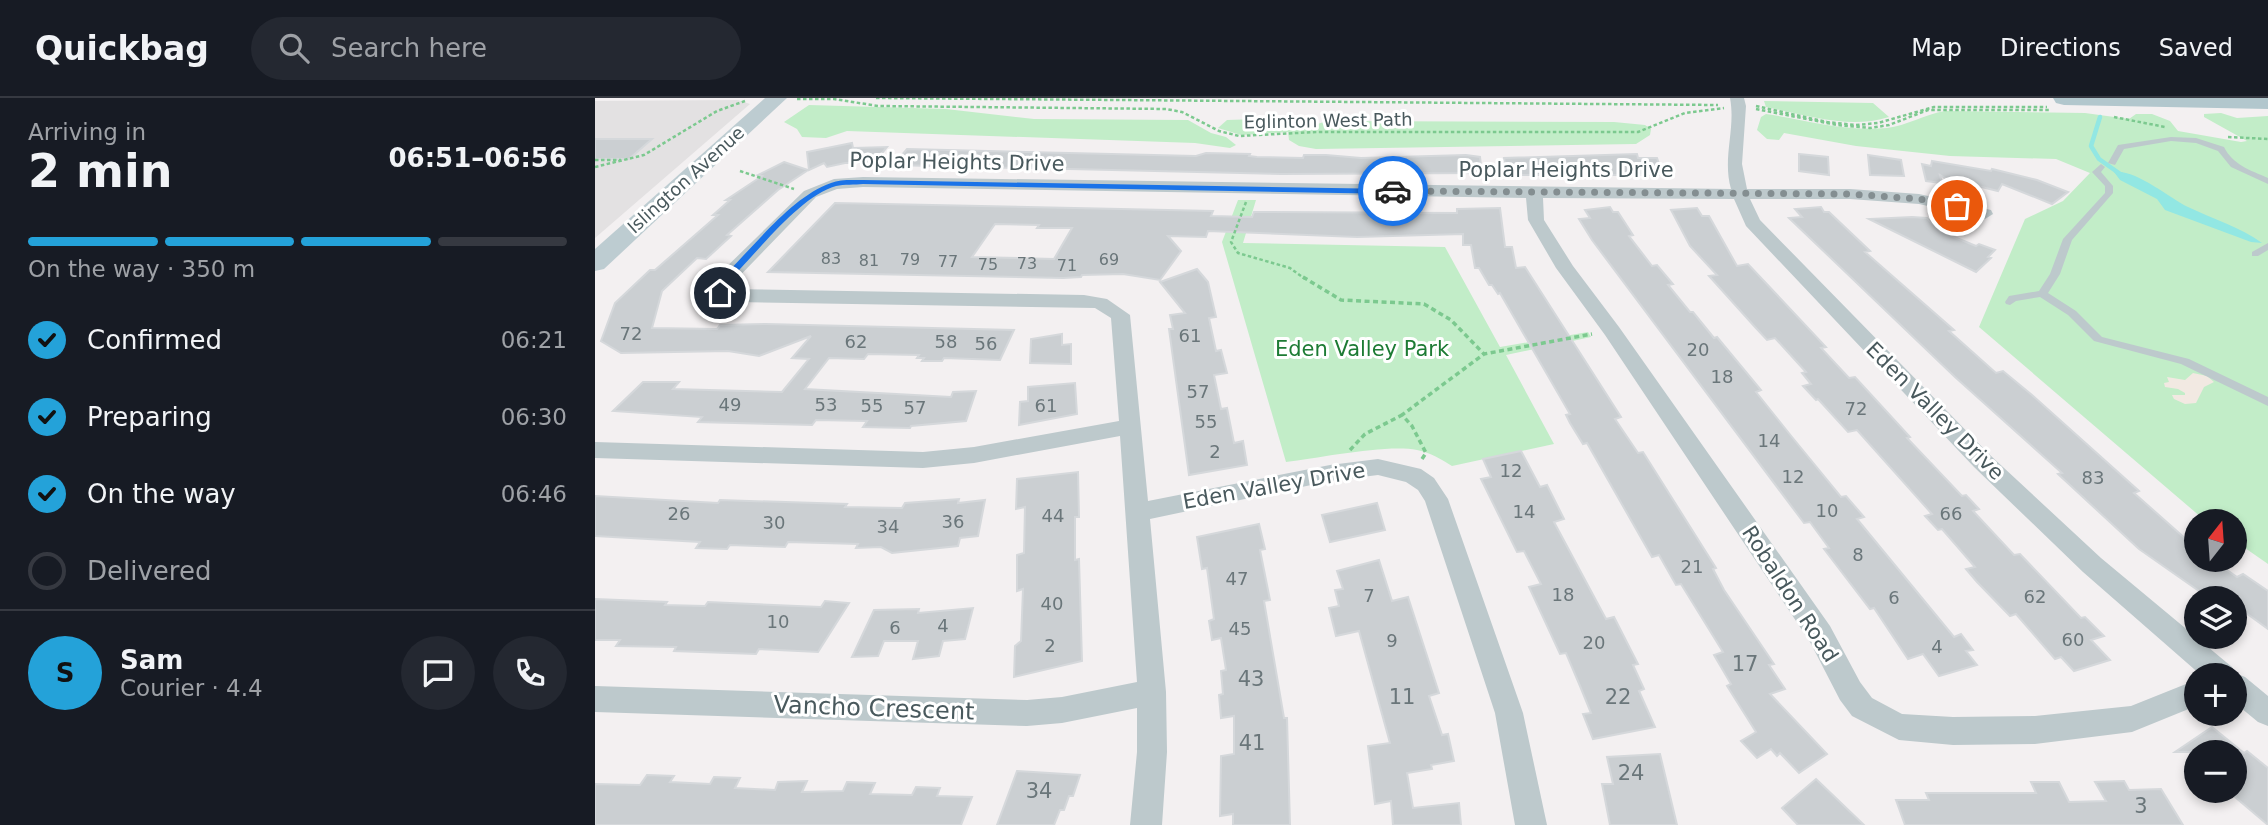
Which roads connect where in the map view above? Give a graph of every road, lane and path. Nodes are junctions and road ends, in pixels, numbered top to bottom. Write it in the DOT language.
graph roads {
  1 [pos="777,98"];
  2 [pos="876,98"];
  3 [pos="806,99"];
  4 [pos="744,102"];
  5 [pos="2268,102"];
  6 [pos="2061,104"];
  7 [pos="1738,105"];
  8 [pos="1934,107"];
  9 [pos="2105,116"];
  10 [pos="2168,128"];
  11 [pos="2218,136"];
  12 [pos="2268,139"];
  13 [pos="595,160"];
  14 [pos="630,160"];
  15 [pos="2112,163"];
  16 [pos="595,167"];
  17 [pos="2101,167"];
  18 [pos="740,170"];
  19 [pos="2268,181"];
  20 [pos="1251,189"];
  21 [pos="1534,193"];
  22 [pos="1740,193"];
  23 [pos="810,194"];
  24 [pos="1985,214"];
  25 [pos="595,263"];
  26 [pos="2042,294"];
  27 [pos="2010,302"];
  28 [pos="1612,331"];
  29 [pos="1484,354"];
  30 [pos="2268,402"];
  31 [pos="1402,415"];
  32 [pos="1130,427"];
  33 [pos="595,450"];
  34 [pos="1350,450"];
  35 [pos="1413,475"];
  36 [pos="1138,512"];
  37 [pos="2207,663"];
  38 [pos="1151,692"];
  39 [pos="2247,696"];
  40 [pos="595,699"];
  41 [pos="2184,699"];
  42 [pos="2268,713"];
  43 [pos="1146,825"];
  44 [pos="1531,825"];
  1 -- 25 [label="main road, Islington Avenue"];
  2 -- 7 [label="path"];
  3 -- 7 [label="path, Eglinton West Path"];
  4 -- 14 [label="path"];
  5 -- 6 [label="main road"];
  6 -- 7 [label="path, Eglinton West Path"];
  7 -- 8 [label="path"];
  7 -- 22 [label="street, Eden Valley Drive"];
  9 -- 10 [label="path"];
  11 -- 12 [label="path"];
  13 -- 14 [label="path"];
  14 -- 16 [label="path"];
  15 -- 19 [label="lane"];
  17 -- 26 [label="lane"];
  18 -- 23 [label="path"];
  20 -- 21 [label="street, Poplar Heights Drive"];
  20 -- 23 [label="street, Poplar Heights Drive"];
  20 -- 29 [label="path"];
  21 -- 22 [label="street, Poplar Heights Drive"];
  21 -- 28 [label="street, Robaldon Road"];
  22 -- 24 [label="street"];
  22 -- 37 [label="street, Eden Valley Drive"];
  23 -- 32 [label="street, Poplar Heights Drive"];
  26 -- 27 [label="lane"];
  26 -- 30 [label="lane"];
  28 -- 29 [label="path"];
  28 -- 41 [label="street, Robaldon Road"];
  29 -- 31 [label="path"];
  31 -- 34 [label="path"];
  31 -- 35 [label="path"];
  32 -- 33 [label="street"];
  32 -- 36 [label="street, Poplar Heights Drive"];
  35 -- 36 [label="street, Eden Valley Drive"];
  35 -- 44 [label="street"];
  36 -- 38 [label="street, Poplar Heights Drive"];
  38 -- 40 [label="street, Vancho Crescent"];
  38 -- 43 [label="street, Poplar Heights Drive"];
  39 -- 42 [label="street"];
}
